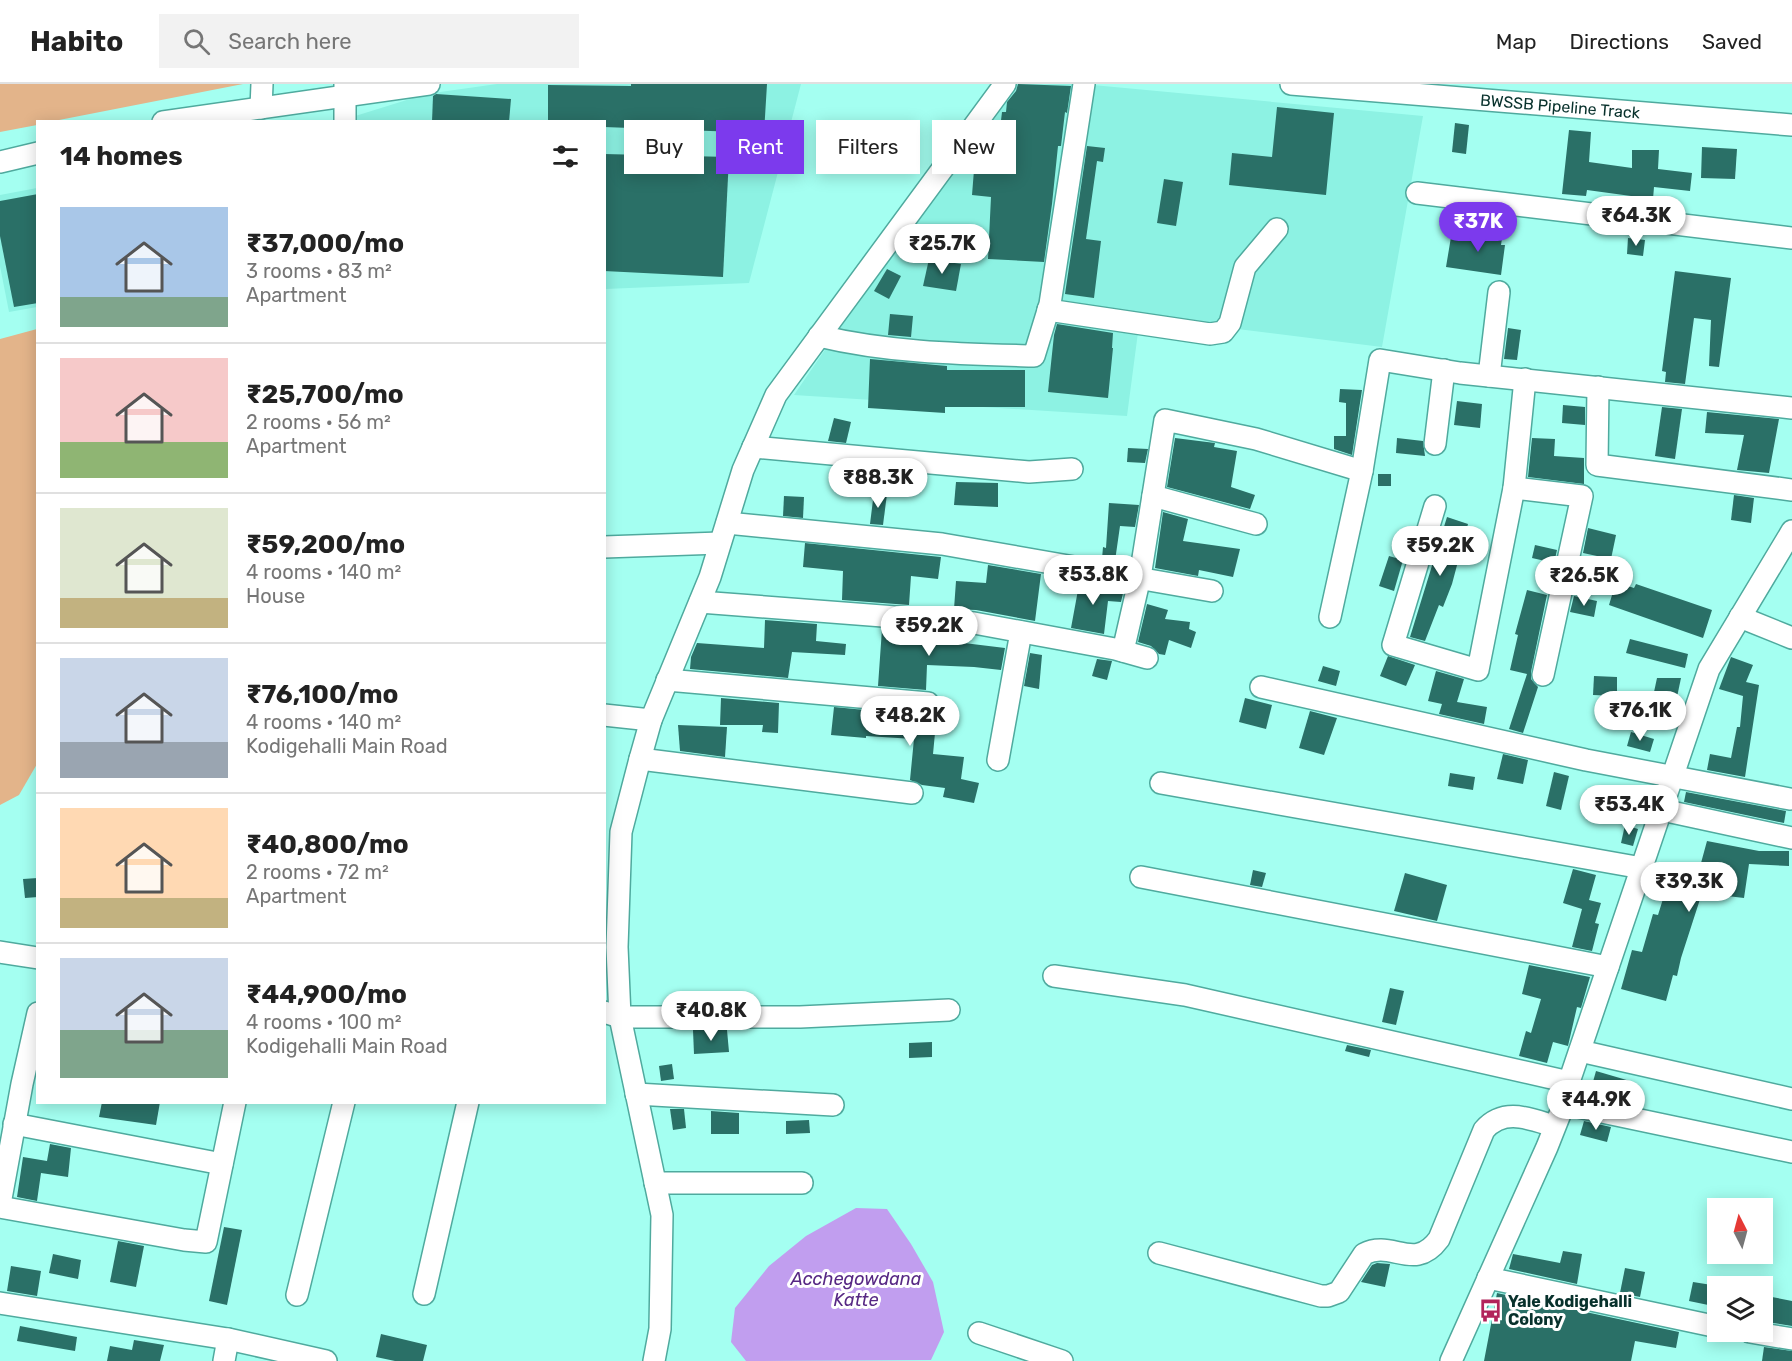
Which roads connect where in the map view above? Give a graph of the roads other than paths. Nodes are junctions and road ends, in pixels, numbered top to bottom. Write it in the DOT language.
graph roads {
  1 [pos="262,84"];
  2 [pos="428,84"];
  3 [pos="1005,84"];
  4 [pos="1084,84"];
  5 [pos="1291,84"];
  6 [pos="346,90"];
  7 [pos="261,108"];
  8 [pos="177,120"];
  9 [pos="345,120"];
  10 [pos="1792,125"];
  11 [pos="36,153"];
  12 [pos="0,162"];
  13 [pos="1416,193"];
  14 [pos="1277,229"];
  15 [pos="1792,238"];
  16 [pos="1499,292"];
  17 [pos="1048,310"];
  18 [pos="819,336"];
  19 [pos="1444,370"];
  20 [pos="1489,376"];
  21 [pos="1525,379"];
  22 [pos="1598,387"];
  23 [pos="1792,408"];
  24 [pos="1435,444"];
  25 [pos="753,447"];
  26 [pos="1072,469"];
  27 [pos="1362,471"];
  28 [pos="1514,488"];
  29 [pos="1792,490"];
  30 [pos="1152,496"];
  31 [pos="1435,506"];
  32 [pos="1256,524"];
  33 [pos="1792,531"];
  34 [pos="723,533"];
  35 [pos="606,548"];
  36 [pos="1140,577"];
  37 [pos="1212,591"];
  38 [pos="699,602"];
  39 [pos="1330,617"];
  40 [pos="1740,617"];
  41 [pos="1021,632"];
  42 [pos="1792,638"];
  43 [pos="1123,651"];
  44 [pos="1147,658"];
  45 [pos="1542,675"];
  46 [pos="667,680"];
  47 [pos="1261,687"];
  48 [pos="928,703"];
  49 [pos="606,715"];
  50 [pos="651,720"];
  51 [pos="640,759"];
  52 [pos="998,760"];
  53 [pos="1673,776"];
  54 [pos="1161,783"];
  55 [pos="912,793"];
  56 [pos="1790,799"];
  57 [pos="1662,810"];
  58 [pos="613,833"];
  59 [pos="1792,838"];
  60 [pos="1642,868"];
  61 [pos="1141,877"];
  62 [pos="0,952"];
  63 [pos="36,958"];
  64 [pos="1608,967"];
  65 [pos="1054,976"];
  66 [pos="949,1010"];
  67 [pos="612,1014"];
  68 [pos="36,1028"];
  69 [pos="34,1043"];
  70 [pos="1580,1051"];
  71 [pos="1569,1082"];
  72 [pos="636,1094"];
  73 [pos="1792,1099"];
  74 [pos="235,1104"];
  75 [pos="344,1104"];
  76 [pos="468,1104"];
  77 [pos="1564,1104"];
  78 [pos="833,1105"];
  79 [pos="14,1124"];
  80 [pos="1554,1126"];
  81 [pos="1792,1152"];
  82 [pos="222,1164"];
  83 [pos="655,1183"];
  84 [pos="802,1183"];
  85 [pos="0,1206"];
  86 [pos="1159,1253"];
  87 [pos="1488,1278"];
  88 [pos="424,1294"];
  89 [pos="297,1295"];
  90 [pos="0,1303"];
  91 [pos="1707,1325"];
  92 [pos="979,1333"];
  93 [pos="1773,1336"];
  94 [pos="228,1339"];
  95 [pos="1792,1339"];
  96 [pos="224,1361"];
  97 [pos="326,1361"];
  98 [pos="654,1361"];
  99 [pos="1062,1361"];
  100 [pos="1451,1361"];
  1 -- 7 [label="street"];
  2 -- 6 [label="street"];
  3 -- 18 [label="street"];
  4 -- 17 [label="street"];
  5 -- 10 [label="street, BWSSB Pipeline Track"];
  6 -- 7 [label="street"];
  6 -- 9 [label="street"];
  7 -- 8 [label="street"];
  11 -- 12 [label="street"];
  13 -- 15 [label="street"];
  14 -- 17 [label="street"];
  16 -- 20 [label="street"];
  17 -- 18 [label="street"];
  18 -- 25 [label="street"];
  19 -- 20 [label="street"];
  19 -- 24 [label="street"];
  19 -- 27 [label="street"];
  20 -- 21 [label="street"];
  21 -- 22 [label="street"];
  21 -- 28 [label="street"];
  22 -- 23 [label="street"];
  22 -- 29 [label="street"];
  25 -- 26 [label="street"];
  25 -- 34 [label="street"];
  27 -- 30 [label="street"];
  27 -- 39 [label="street"];
  28 -- 31 [label="street"];
  28 -- 45 [label="street"];
  30 -- 32 [label="street"];
  30 -- 36 [label="street"];
  33 -- 40 [label="street"];
  34 -- 35 [label="street"];
  34 -- 36 [label="street"];
  34 -- 38 [label="street"];
  36 -- 37 [label="street"];
  36 -- 43 [label="street"];
  38 -- 41 [label="street"];
  38 -- 46 [label="street"];
  40 -- 42 [label="street"];
  40 -- 53 [label="street"];
  41 -- 43 [label="street"];
  41 -- 52 [label="street"];
  43 -- 44 [label="street"];
  46 -- 48 [label="street"];
  46 -- 50 [label="street"];
  47 -- 53 [label="street"];
  49 -- 50 [label="street"];
  50 -- 51 [label="street"];
  51 -- 55 [label="street"];
  51 -- 58 [label="street"];
  53 -- 56 [label="street"];
  53 -- 57 [label="street"];
  54 -- 60 [label="street"];
  57 -- 59 [label="street"];
  57 -- 60 [label="street"];
  58 -- 67 [label="street"];
  60 -- 64 [label="street"];
  61 -- 64 [label="street"];
  62 -- 63 [label="street"];
  64 -- 70 [label="street"];
  65 -- 71 [label="street"];
  66 -- 67 [label="street"];
  67 -- 72 [label="street"];
  68 -- 69 [label="street"];
  69 -- 79 [label="street"];
  70 -- 71 [label="street"];
  70 -- 73 [label="street"];
  71 -- 77 [label="street"];
  72 -- 78 [label="street"];
  72 -- 83 [label="street"];
  74 -- 82 [label="street"];
  75 -- 89 [label="street"];
  76 -- 88 [label="street"];
  77 -- 80 [label="street"];
  77 -- 81 [label="street"];
  79 -- 82 [label="street"];
  79 -- 85 [label="street"];
  80 -- 86 [label="street"];
  80 -- 87 [label="street"];
  82 -- 85 [label="street"];
  83 -- 84 [label="street"];
  83 -- 98 [label="street"];
  87 -- 91 [label="street"];
  87 -- 100 [label="street"];
  90 -- 94 [label="street"];
  92 -- 99 [label="street"];
  93 -- 95 [label="street"];
  94 -- 96 [label="street"];
  94 -- 97 [label="street"];
}
